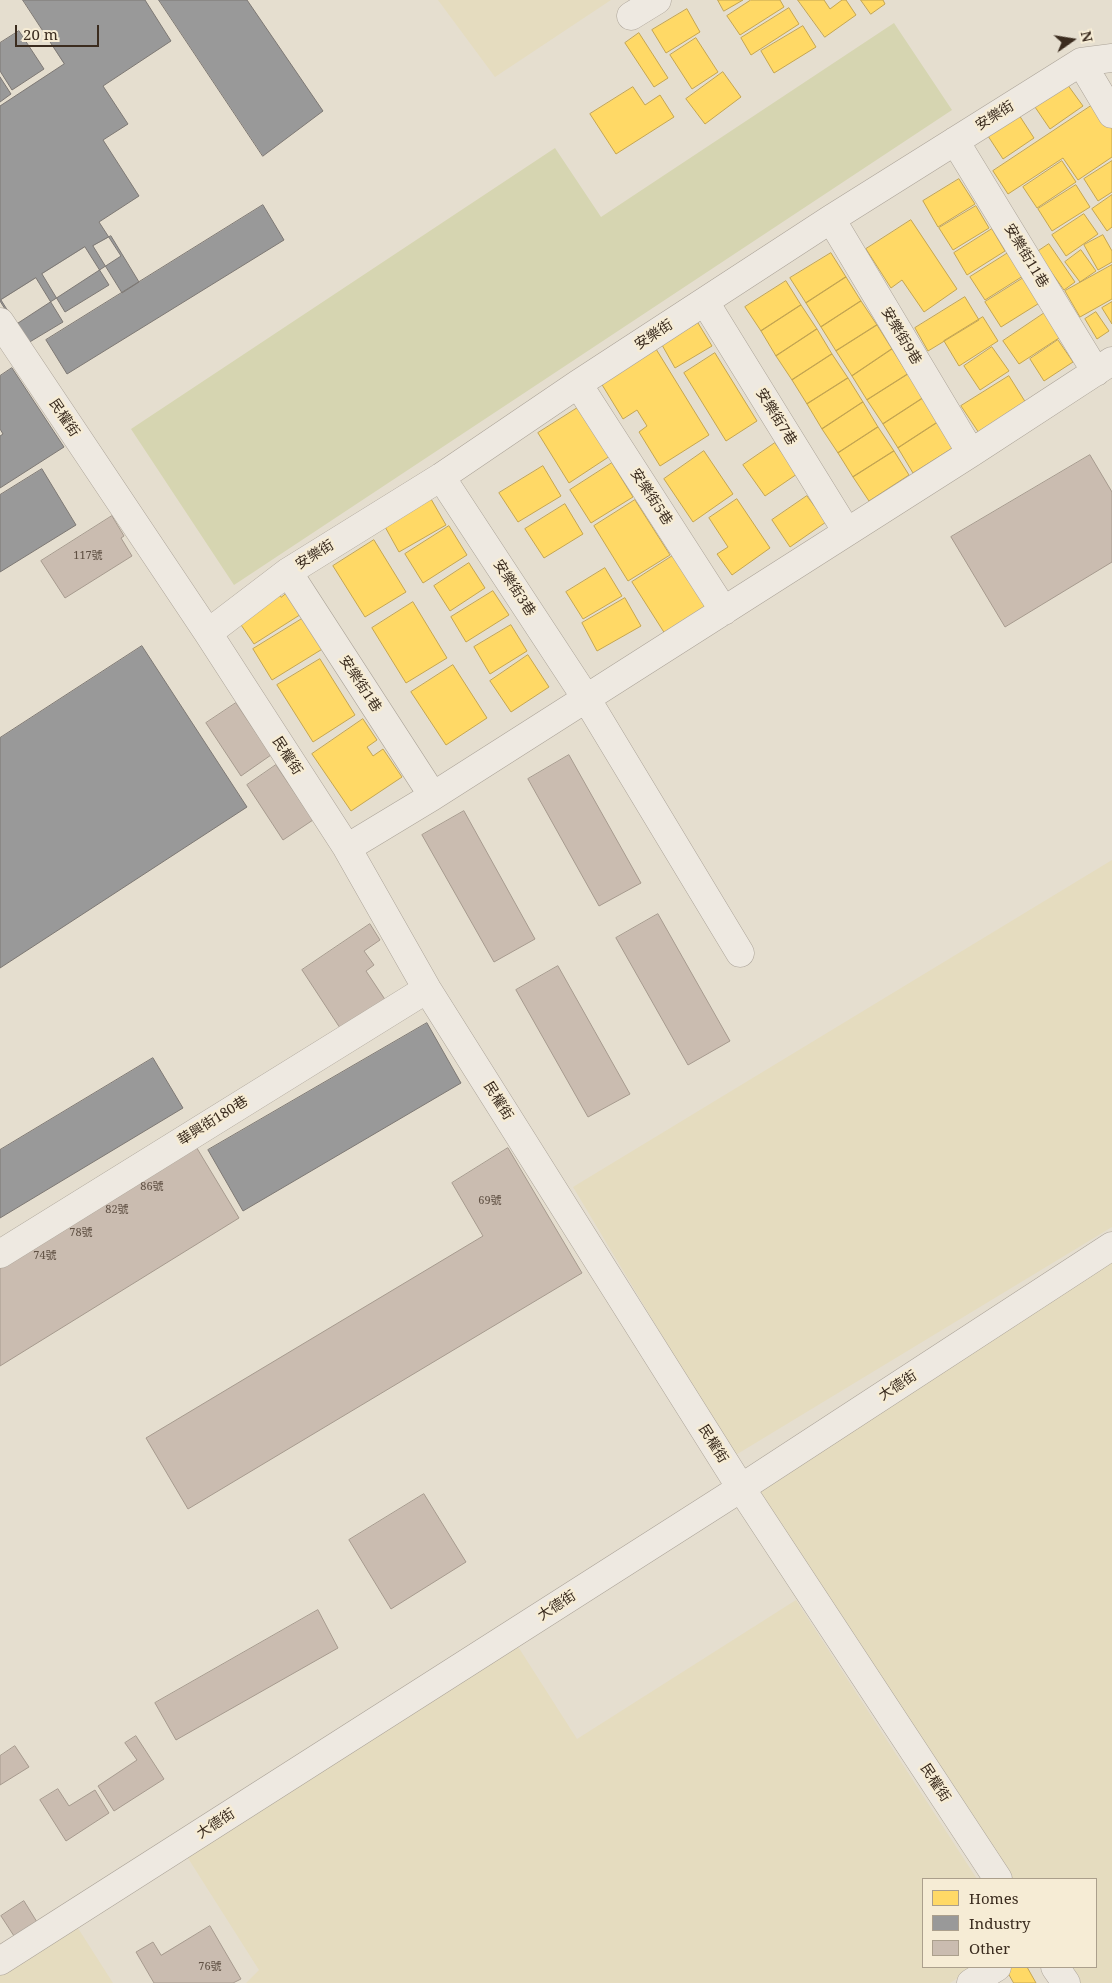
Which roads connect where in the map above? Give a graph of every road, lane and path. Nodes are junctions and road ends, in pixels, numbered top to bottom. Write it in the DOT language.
graph roads {
  1 [pos="657,0"];
  2 [pos="631,16"];
  3 [pos="1112,58"];
  4 [pos="1080,62"];
  5 [pos="1112,114"];
  6 [pos="955,141"];
  7 [pos="831,219"];
  8 [pos="705,302"];
  9 [pos="0,322"];
  10 [pos="1104,366"];
  11 [pos="578,384"];
  12 [pos="971,453"];
  13 [pos="441,477"];
  14 [pos="847,532"];
  15 [pos="288,572"];
  16 [pos="724,611"];
  17 [pos="208,633"];
  18 [pos="586,698"];
  19 [pos="432,796"];
  20 [pos="347,848"];
  21 [pos="740,953"];
  22 [pos="426,988"];
  23 [pos="1112,1246"];
  24 [pos="0,1254"];
  25 [pos="741,1488"];
  26 [pos="997,1878"];
  27 [pos="0,1962"];
  28 [pos="995,1968"];
  29 [pos="1056,1968"];
  30 [pos="971,1983"];
  31 [pos="1066,1983"];
  1 -- 2 [label="street"];
  3 -- 4 [label="street, 安樂街"];
  4 -- 5 [label="street"];
  4 -- 6 [label="street, 安樂街"];
  6 -- 7 [label="street, 安樂街"];
  6 -- 10 [label="street, 安樂街11巷"];
  7 -- 8 [label="street, 安樂街"];
  7 -- 12 [label="street, 安樂街9巷"];
  8 -- 11 [label="street, 安樂街"];
  8 -- 14 [label="street, 安樂街7巷"];
  9 -- 17 [label="street, 民權街"];
  10 -- 12 [label="street"];
  11 -- 13 [label="street, 安樂街"];
  11 -- 16 [label="street, 安樂街5巷"];
  12 -- 14 [label="street"];
  13 -- 15 [label="street, 安樂街"];
  13 -- 18 [label="street, 安樂街3巷"];
  14 -- 16 [label="street"];
  15 -- 17 [label="street, 安樂街"];
  15 -- 19 [label="street, 安樂街1巷"];
  16 -- 18 [label="street"];
  17 -- 20 [label="street, 民權街"];
  18 -- 19 [label="street"];
  18 -- 21 [label="street, 安樂街3巷"];
  19 -- 20 [label="street"];
  20 -- 22 [label="street, 民權街"];
  22 -- 24 [label="street, 華興街180巷"];
  22 -- 25 [label="street, 民權街"];
  23 -- 25 [label="street, 大德街"];
  25 -- 26 [label="street, 民權街"];
  25 -- 27 [label="street, 大德街"];
  28 -- 30 [label="street"];
  29 -- 31 [label="street"];
}
